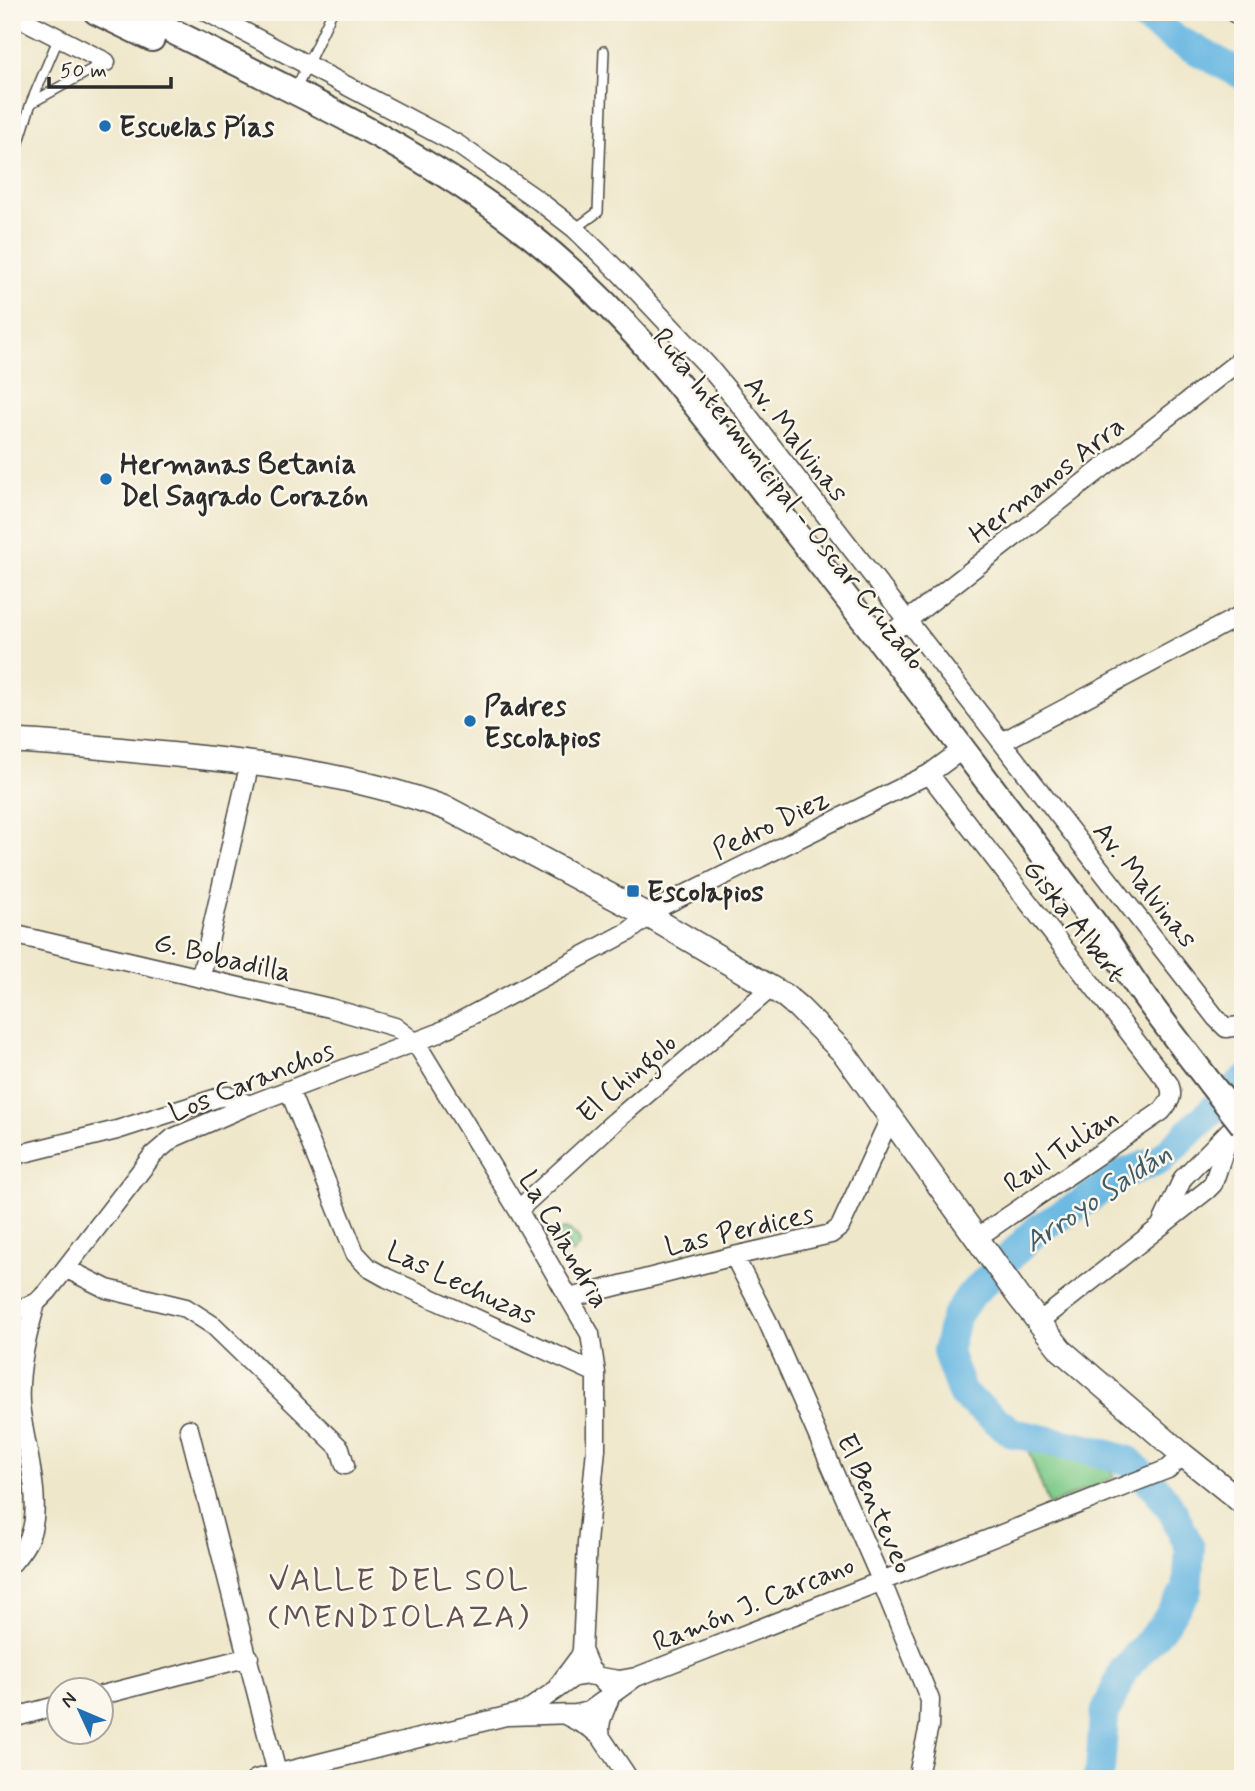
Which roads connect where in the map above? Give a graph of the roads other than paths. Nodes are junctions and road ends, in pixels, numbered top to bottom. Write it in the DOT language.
graph roads {
  1 [pos="96,12"];
  2 [pos="134,12"];
  3 [pos="207,12"];
  4 [pos="332,12"];
  5 [pos="1233,12"];
  6 [pos="12,13"];
  7 [pos="1243,18"];
  8 [pos="59,37"];
  9 [pos="604,51"];
  10 [pos="106,62"];
  11 [pos="307,63"];
  12 [pos="294,93"];
  13 [pos="31,103"];
  14 [pos="12,165"];
  15 [pos="575,229"];
  16 [pos="1243,358"];
  17 [pos="1243,614"];
  18 [pos="906,622"];
  19 [pos="881,641"];
  20 [pos="12,741"];
  21 [pos="1002,742"];
  22 [pos="959,752"];
  23 [pos="250,762"];
  24 [pos="929,774"];
  25 [pos="649,916"];
  26 [pos="12,934"];
  27 [pos="201,976"];
  28 [pos="771,988"];
  29 [pos="1235,1025"];
  30 [pos="416,1043"];
  31 [pos="289,1090"];
  32 [pos="1170,1101"];
  33 [pos="249,1105"];
  34 [pos="891,1116"];
  35 [pos="1239,1123"];
  36 [pos="12,1156"];
  37 [pos="518,1210"];
  38 [pos="1160,1228"];
  39 [pos="983,1245"];
  40 [pos="734,1256"];
  41 [pos="67,1269"];
  42 [pos="570,1298"];
  43 [pos="36,1303"];
  44 [pos="12,1311"];
  45 [pos="1039,1322"];
  46 [pos="596,1373"];
  47 [pos="189,1429"];
  48 [pos="1176,1462"];
  49 [pos="345,1465"];
  50 [pos="1243,1503"];
  51 [pos="12,1563"];
  52 [pos="881,1580"];
  53 [pos="582,1650"];
  54 [pos="249,1657"];
  55 [pos="595,1676"];
  56 [pos="636,1677"];
  57 [pos="558,1689"];
  58 [pos="116,1691"];
  59 [pos="611,1694"];
  60 [pos="46,1710"];
  61 [pos="564,1714"];
  62 [pos="508,1716"];
  63 [pos="12,1718"];
  64 [pos="601,1737"];
  65 [pos="277,1773"];
  66 [pos="256,1779"];
  67 [pos="629,1779"];
  68 [pos="917,1779"];
  1 -- 22 [label="main road, Ruta Intermunicipal - Oscar Cruzado"];
  2 -- 12 [label="main road, Ruta Intermunicipal - Oscar Cruzado"];
  3 -- 11 [label="street, Av. Malvinas"];
  4 -- 11 [label="lane"];
  5 -- 7 [label="street"];
  6 -- 8 [label="street"];
  8 -- 10 [label="street"];
  8 -- 13 [label="lane"];
  9 -- 15 [label="lane"];
  10 -- 13 [label="lane"];
  11 -- 12 [label="lane"];
  11 -- 15 [label="street, Av. Malvinas"];
  12 -- 19 [label="main road, Ruta Intermunicipal - Oscar Cruzado"];
  13 -- 14 [label="lane"];
  15 -- 18 [label="street, Av. Malvinas"];
  16 -- 18 [label="street, Hermanos Arra"];
  17 -- 21 [label="street"];
  18 -- 19 [label="street, Hermanos Arra"];
  18 -- 21 [label="street, Av. Malvinas"];
  19 -- 22 [label="main road, Ruta Intermunicipal - Oscar Cruzado"];
  20 -- 23 [label="street"];
  21 -- 29 [label="street, Av. Malvinas"];
  22 -- 24 [label="street, Pedro Diez"];
  22 -- 35 [label="main road, Ruta Intermunicipal - Oscar Cruzado, bridge"];
  23 -- 25 [label="street"];
  23 -- 27 [label="street"];
  24 -- 25 [label="street, Pedro Diez"];
  24 -- 32 [label="street, Giska Albert"];
  25 -- 28 [label="street"];
  25 -- 30 [label="street, Pedro Diez"];
  26 -- 27 [label="street, G. Bobadilla"];
  27 -- 30 [label="street, G. Bobadilla"];
  28 -- 34 [label="street"];
  28 -- 37 [label="street, El Chingolo"];
  30 -- 31 [label="street, Los Caranchos"];
  30 -- 37 [label="street, La Calandria"];
  31 -- 33 [label="street, Los Caranchos"];
  31 -- 46 [label="street, Las Lechuzas"];
  32 -- 39 [label="street, Raul Tulian"];
  33 -- 36 [label="street"];
  33 -- 41 [label="street, Los Caranchos"];
  34 -- 39 [label="street"];
  34 -- 40 [label="street, Las Perdices"];
  35 -- 38 [label="street"];
  35 -- 38 [label="street"];
  37 -- 42 [label="street, La Calandria"];
  38 -- 45 [label="street"];
  39 -- 45 [label="street"];
  40 -- 42 [label="street, Las Perdices"];
  40 -- 52 [label="street, El Benteveo"];
  41 -- 43 [label="street, Los Caranchos"];
  41 -- 49 [label="street"];
  42 -- 46 [label="street, La Calandria"];
  43 -- 44 [label="street, Los Caranchos"];
  43 -- 51 [label="street"];
  45 -- 48 [label="street"];
  46 -- 53 [label="street, La Calandria"];
  47 -- 54 [label="street"];
  48 -- 50 [label="street"];
  48 -- 52 [label="street, Ramón J. Carcano"];
  52 -- 56 [label="street, Ramón J. Carcano"];
  52 -- 68 [label="street, El Benteveo"];
  53 -- 55 [label="street, La Calandria"];
  53 -- 57 [label="street"];
  54 -- 58 [label="street"];
  54 -- 65 [label="street"];
  55 -- 56 [label="street, Ramón J. Carcano"];
  55 -- 57 [label="street, Ramón J. Carcano"];
  55 -- 59 [label="street, La Calandria"];
  56 -- 59 [label="street, Ramón J. Carcano"];
  57 -- 61 [label="street"];
  57 -- 62 [label="street, Ramón J. Carcano"];
  59 -- 61 [label="street, Ramón J. Carcano"];
  59 -- 64 [label="street"];
  60 -- 63 [label="street"];
  61 -- 62 [label="street, Ramón J. Carcano"];
  61 -- 64 [label="street"];
  62 -- 65 [label="street, Ramón J. Carcano"];
  64 -- 67 [label="street"];
  65 -- 66 [label="street, Ramón J. Carcano"];
}
